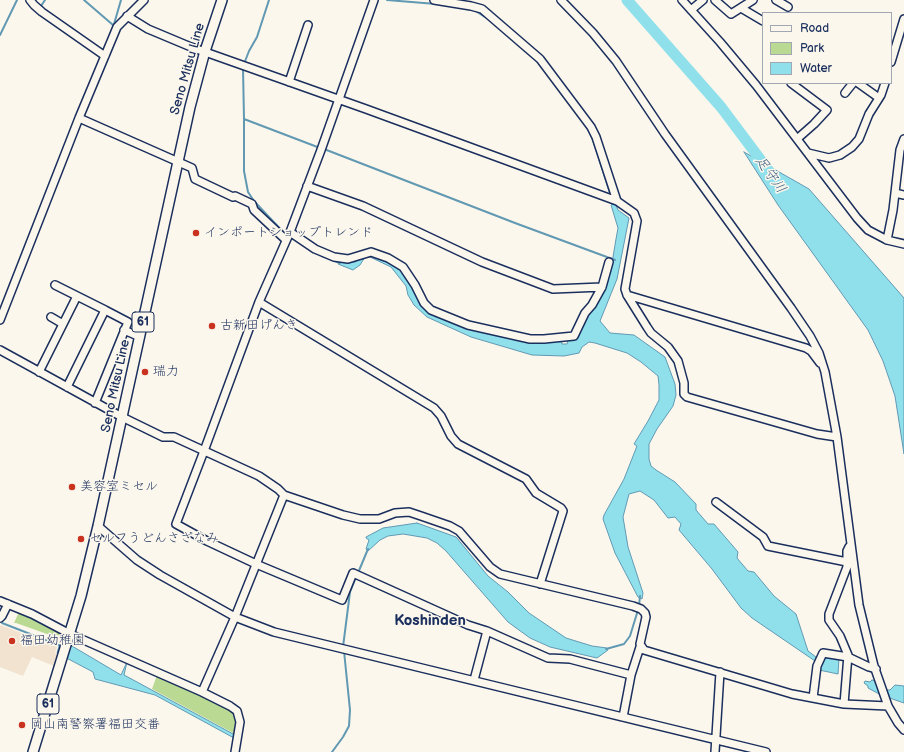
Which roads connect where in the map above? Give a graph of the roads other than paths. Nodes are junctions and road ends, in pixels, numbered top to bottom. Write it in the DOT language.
graph roads {
  1 [pos="30,0"];
  2 [pos="144,0"];
  3 [pos="222,0"];
  4 [pos="374,0"];
  5 [pos="434,0"];
  6 [pos="561,0"];
  7 [pos="682,0"];
  8 [pos="703,0"];
  9 [pos="715,0"];
  10 [pos="753,0"];
  11 [pos="776,0"];
  12 [pos="788,7"];
  13 [pos="741,8"];
  14 [pos="691,10"];
  15 [pos="128,16"];
  16 [pos="904,19"];
  17 [pos="762,20"];
  18 [pos="308,25"];
  19 [pos="205,51"];
  20 [pos="104,55"];
  21 [pos="892,59"];
  22 [pos="289,82"];
  23 [pos="792,84"];
  24 [pos="852,84"];
  25 [pos="859,84"];
  26 [pos="884,84"];
  27 [pos="845,93"];
  28 [pos="879,98"];
  29 [pos="338,99"];
  30 [pos="79,118"];
  31 [pos="797,139"];
  32 [pos="904,139"];
  33 [pos="902,151"];
  34 [pos="808,153"];
  35 [pos="178,161"];
  36 [pos="309,187"];
  37 [pos="895,193"];
  38 [pos="904,195"];
  39 [pos="617,200"];
  40 [pos="289,235"];
  41 [pos="887,240"];
  42 [pos="904,244"];
  43 [pos="609,262"];
  44 [pos="55,285"];
  45 [pos="602,287"];
  46 [pos="627,295"];
  47 [pos="77,296"];
  48 [pos="259,302"];
  49 [pos="105,310"];
  50 [pos="51,317"];
  51 [pos="0,320"];
  52 [pos="63,324"];
  53 [pos="124,330"];
  54 [pos="140,337"];
  55 [pos="0,350"];
  56 [pos="823,366"];
  57 [pos="39,372"];
  58 [pos="67,387"];
  59 [pos="95,402"];
  60 [pos="122,418"];
  61 [pos="837,437"];
  62 [pos="204,451"];
  63 [pos="284,495"];
  64 [pos="716,502"];
  65 [pos="98,526"];
  66 [pos="851,545"];
  67 [pos="847,562"];
  68 [pos="256,564"];
  69 [pos="540,584"];
  70 [pos="0,601"];
  71 [pos="8,604"];
  72 [pos="235,617"];
  73 [pos="0,618"];
  74 [pos="487,631"];
  75 [pos="70,634"];
  76 [pos="640,647"];
  77 [pos="848,657"];
  78 [pos="876,671"];
  79 [pos="720,672"];
  80 [pos="631,675"];
  81 [pos="474,680"];
  82 [pos="202,692"];
  83 [pos="813,698"];
  84 [pos="844,704"];
  85 [pos="888,706"];
  86 [pos="623,717"];
  87 [pos="904,730"];
  88 [pos="716,740"];
  89 [pos="33,752"];
  90 [pos="235,752"];
  91 [pos="715,752"];
  92 [pos="766,752"];
  1 -- 20 [label="street"];
  2 -- 15 [label="street"];
  3 -- 19 [label="main road, Seno Mitsu Line / 61"];
  4 -- 29 [label="street"];
  5 -- 39 [label="street"];
  6 -- 56 [label="street"];
  7 -- 14 [label="street"];
  8 -- 14 [label="street"];
  9 -- 13 [label="street"];
  10 -- 13 [label="street"];
  11 -- 12 [label="street"];
  13 -- 17 [label="street"];
  14 -- 31 [label="street"];
  15 -- 19 [label="street"];
  15 -- 20 [label="street"];
  16 -- 21 [label="street"];
  18 -- 22 [label="street"];
  19 -- 22 [label="street"];
  19 -- 35 [label="main road, Seno Mitsu Line / 61"];
  20 -- 30 [label="street"];
  22 -- 29 [label="street"];
  23 -- 31 [label="street"];
  24 -- 27 [label="street"];
  25 -- 28 [label="street"];
  26 -- 28 [label="street"];
  28 -- 34 [label="street"];
  29 -- 36 [label="street"];
  29 -- 39 [label="street"];
  30 -- 35 [label="street"];
  30 -- 51 [label="street"];
  31 -- 34 [label="street"];
  32 -- 33 [label="street"];
  33 -- 37 [label="street"];
  34 -- 41 [label="street"];
  35 -- 40 [label="street"];
  35 -- 54 [label="main road, Seno Mitsu Line / 61"];
  36 -- 40 [label="street"];
  36 -- 45 [label="street"];
  37 -- 38 [label="street"];
  37 -- 41 [label="street"];
  39 -- 46 [label="street"];
  40 -- 45 [label="street"];
  40 -- 48 [label="street"];
  41 -- 42 [label="street"];
  43 -- 45 [label="street"];
  44 -- 47 [label="street"];
  46 -- 56 [label="street"];
  46 -- 61 [label="street"];
  47 -- 49 [label="street"];
  47 -- 52 [label="street"];
  48 -- 62 [label="street"];
  48 -- 69 [label="street"];
  49 -- 53 [label="street"];
  49 -- 58 [label="street"];
  50 -- 52 [label="street"];
  52 -- 57 [label="street"];
  53 -- 54 [label="street"];
  53 -- 59 [label="street"];
  54 -- 60 [label="main road, Seno Mitsu Line / 61"];
  55 -- 57 [label="street"];
  56 -- 61 [label="street"];
  57 -- 58 [label="street"];
  58 -- 59 [label="street"];
  59 -- 60 [label="street"];
  60 -- 62 [label="street"];
  60 -- 65 [label="main road, Seno Mitsu Line / 61"];
  61 -- 66 [label="street"];
  62 -- 63 [label="street"];
  62 -- 68 [label="street"];
  63 -- 68 [label="street"];
  63 -- 69 [label="street"];
  64 -- 67 [label="street"];
  65 -- 72 [label="street"];
  65 -- 75 [label="main road, Seno Mitsu Line / 61"];
  66 -- 67 [label="street"];
  66 -- 78 [label="street"];
  67 -- 77 [label="street"];
  68 -- 72 [label="street"];
  68 -- 74 [label="street"];
  69 -- 76 [label="street"];
  70 -- 71 [label="street"];
  71 -- 73 [label="street"];
  71 -- 75 [label="street"];
  72 -- 81 [label="street"];
  72 -- 82 [label="street"];
  74 -- 80 [label="street"];
  74 -- 81 [label="street"];
  75 -- 82 [label="street"];
  75 -- 89 [label="main road, Seno Mitsu Line / 61"];
  76 -- 79 [label="street"];
  76 -- 80 [label="street"];
  77 -- 78 [label="street"];
  77 -- 83 [label="street"];
  77 -- 84 [label="street"];
  78 -- 85 [label="street"];
  79 -- 83 [label="street"];
  79 -- 88 [label="street"];
  80 -- 86 [label="street"];
  81 -- 86 [label="street"];
  82 -- 90 [label="street"];
  83 -- 84 [label="street"];
  84 -- 85 [label="street"];
  85 -- 87 [label="street"];
  86 -- 88 [label="street"];
  88 -- 91 [label="street"];
  88 -- 92 [label="street"];
}
